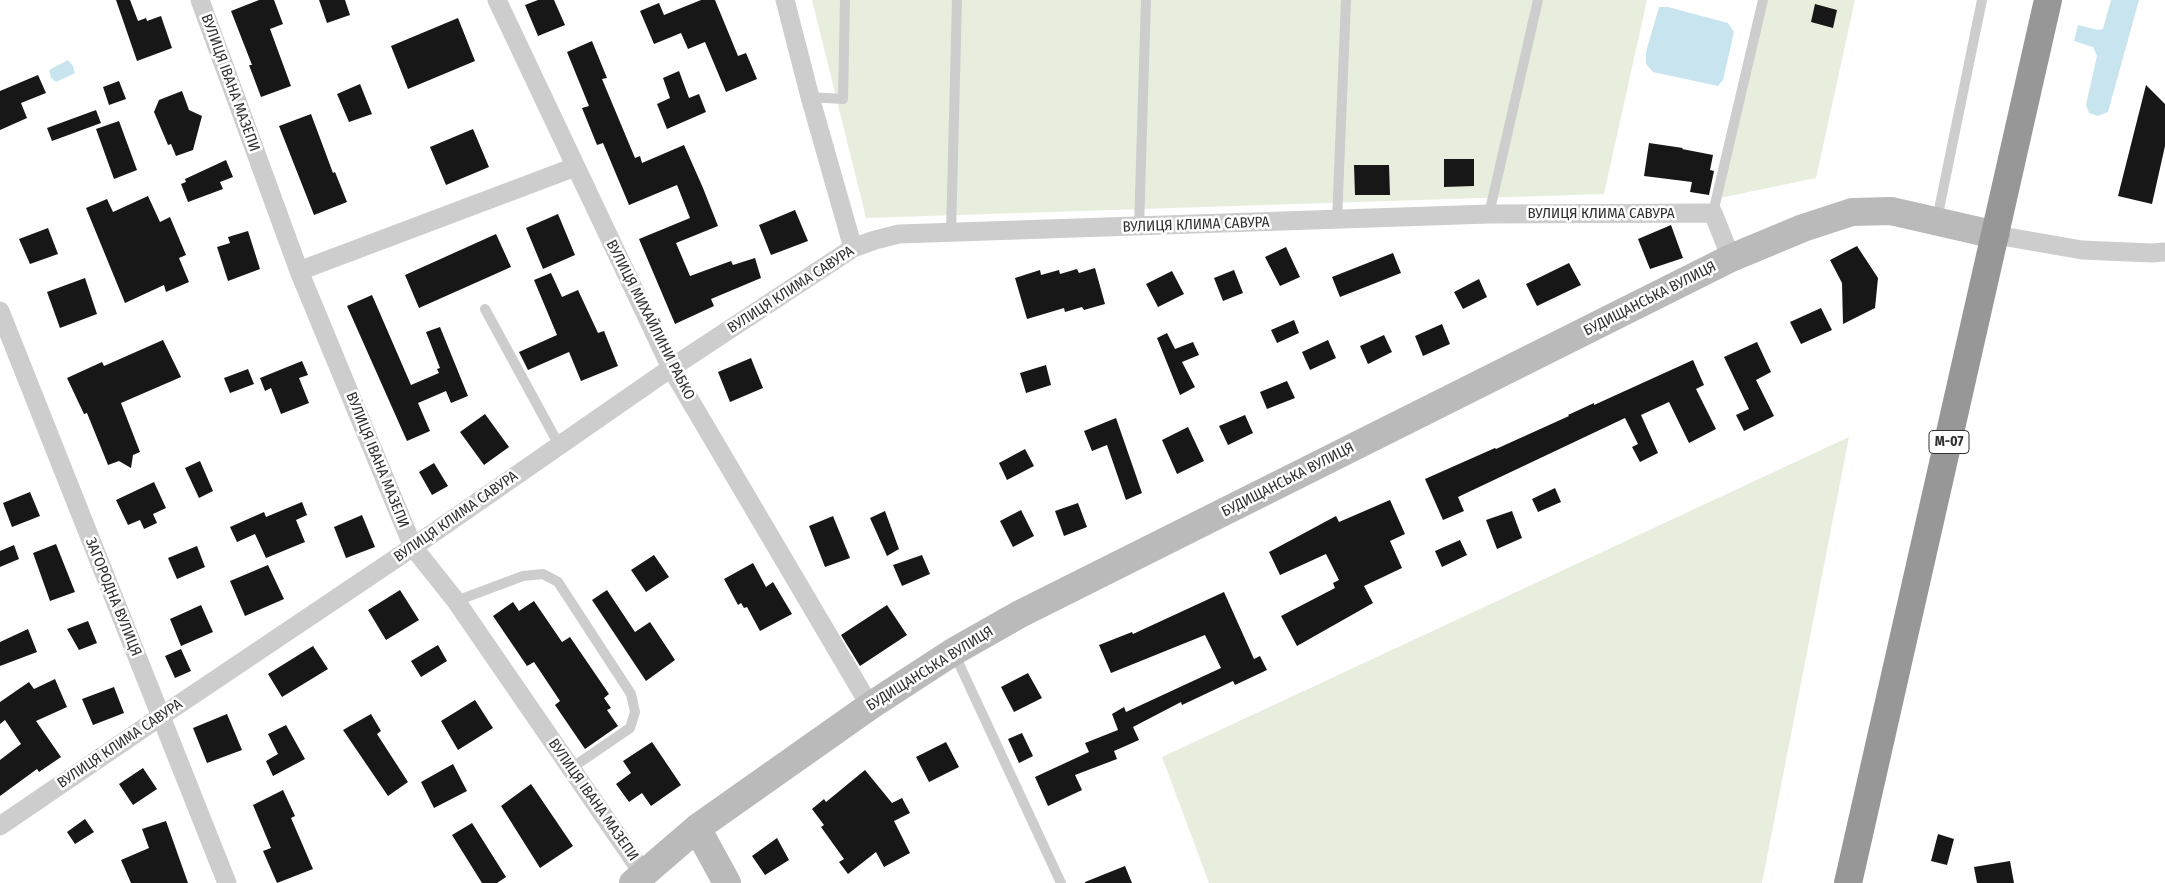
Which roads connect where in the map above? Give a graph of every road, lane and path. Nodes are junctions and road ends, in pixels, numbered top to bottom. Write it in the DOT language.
graph roads {
  1 [pos="200,0"];
  2 [pos="497,0"];
  3 [pos="785,0"];
  4 [pos="845,0"];
  5 [pos="958,0"];
  6 [pos="1146,0"];
  7 [pos="1346,0"];
  8 [pos="1538,0"];
  9 [pos="1763,0"];
  10 [pos="1982,0"];
  11 [pos="2048,0"];
  12 [pos="810,97"];
  13 [pos="575,167"];
  14 [pos="1713,213"];
  15 [pos="1489,214"];
  16 [pos="1337,220"];
  17 [pos="1936,222"];
  18 [pos="1139,227"];
  19 [pos="951,233"];
  20 [pos="1996,235"];
  21 [pos="854,248"];
  22 [pos="2165,252"];
  23 [pos="1731,258"];
  24 [pos="299,271"];
  25 [pos="484,309"];
  26 [pos="0,311"];
  27 [pos="672,368"];
  28 [pos="559,446"];
  29 [pos="413,547"];
  30 [pos="456,601"];
  31 [pos="953,652"];
  32 [pos="870,706"];
  33 [pos="160,717"];
  34 [pos="570,769"];
  35 [pos="0,826"];
  36 [pos="697,828"];
  37 [pos="638,878"];
  38 [pos="226,883"];
  39 [pos="727,883"];
  40 [pos="1061,883"];
  41 [pos="1848,883"];
  1 -- 24 [label="street, ВУЛИЦЯ ІВАНА МАЗЕПИ"];
  2 -- 13 [label="street, ВУЛИЦЯ МИХАЙЛИНИ РАБКО"];
  3 -- 12 [label="street"];
  4 -- 12 [label="lane"];
  5 -- 19 [label="lane"];
  6 -- 18 [label="lane"];
  7 -- 16 [label="lane"];
  8 -- 15 [label="lane"];
  9 -- 14 [label="lane"];
  10 -- 17 [label="lane"];
  11 -- 20 [label="highway, М-07"];
  12 -- 21 [label="street"];
  13 -- 24 [label="street"];
  13 -- 27 [label="street, ВУЛИЦЯ МИХАЙЛИНИ РАБКО"];
  14 -- 15 [label="street, ВУЛИЦЯ КЛИМА САВУРА"];
  14 -- 23 [label="street"];
  15 -- 16 [label="street, ВУЛИЦЯ КЛИМА САВУРА"];
  16 -- 18 [label="street, ВУЛИЦЯ КЛИМА САВУРА"];
  17 -- 20 [label="street, БУДИЩАНСЬКА ВУЛИЦЯ"];
  17 -- 23 [label="street, БУДИЩАНСЬКА ВУЛИЦЯ"];
  18 -- 19 [label="street, ВУЛИЦЯ КЛИМА САВУРА"];
  19 -- 21 [label="street, ВУЛИЦЯ КЛИМА САВУРА"];
  20 -- 22 [label="street"];
  20 -- 41 [label="highway, М-07"];
  21 -- 27 [label="street, ВУЛИЦЯ КЛИМА САВУРА"];
  23 -- 31 [label="street, БУДИЩАНСЬКА ВУЛИЦЯ"];
  24 -- 29 [label="street, ВУЛИЦЯ ІВАНА МАЗЕПИ"];
  25 -- 28 [label="lane"];
  26 -- 33 [label="street, ЗАГОРОДНА ВУЛИЦЯ"];
  27 -- 28 [label="street, ВУЛИЦЯ КЛИМА САВУРА"];
  27 -- 32 [label="street, ВУЛИЦЯ МИХАЙЛИНИ РАБКО"];
  28 -- 29 [label="street, ВУЛИЦЯ КЛИМА САВУРА"];
  29 -- 30 [label="street, ВУЛИЦЯ ІВАНА МАЗЕПИ"];
  29 -- 33 [label="street, ВУЛИЦЯ КЛИМА САВУРА"];
  30 -- 34 [label="street, ВУЛИЦЯ ІВАНА МАЗЕПИ"];
  30 -- 34 [label="lane"];
  31 -- 32 [label="street, БУДИЩАНСЬКА ВУЛИЦЯ"];
  31 -- 40 [label="lane"];
  32 -- 36 [label="street, БУДИЩАНСЬКА ВУЛИЦЯ"];
  33 -- 35 [label="street, ВУЛИЦЯ КЛИМА САВУРА"];
  33 -- 38 [label="street, ЗАГОРОДНА ВУЛИЦЯ"];
  34 -- 37 [label="street, ВУЛИЦЯ ІВАНА МАЗЕПИ"];
  36 -- 37 [label="street, БУДИЩАНСЬКА ВУЛИЦЯ"];
  36 -- 39 [label="street"];
}
